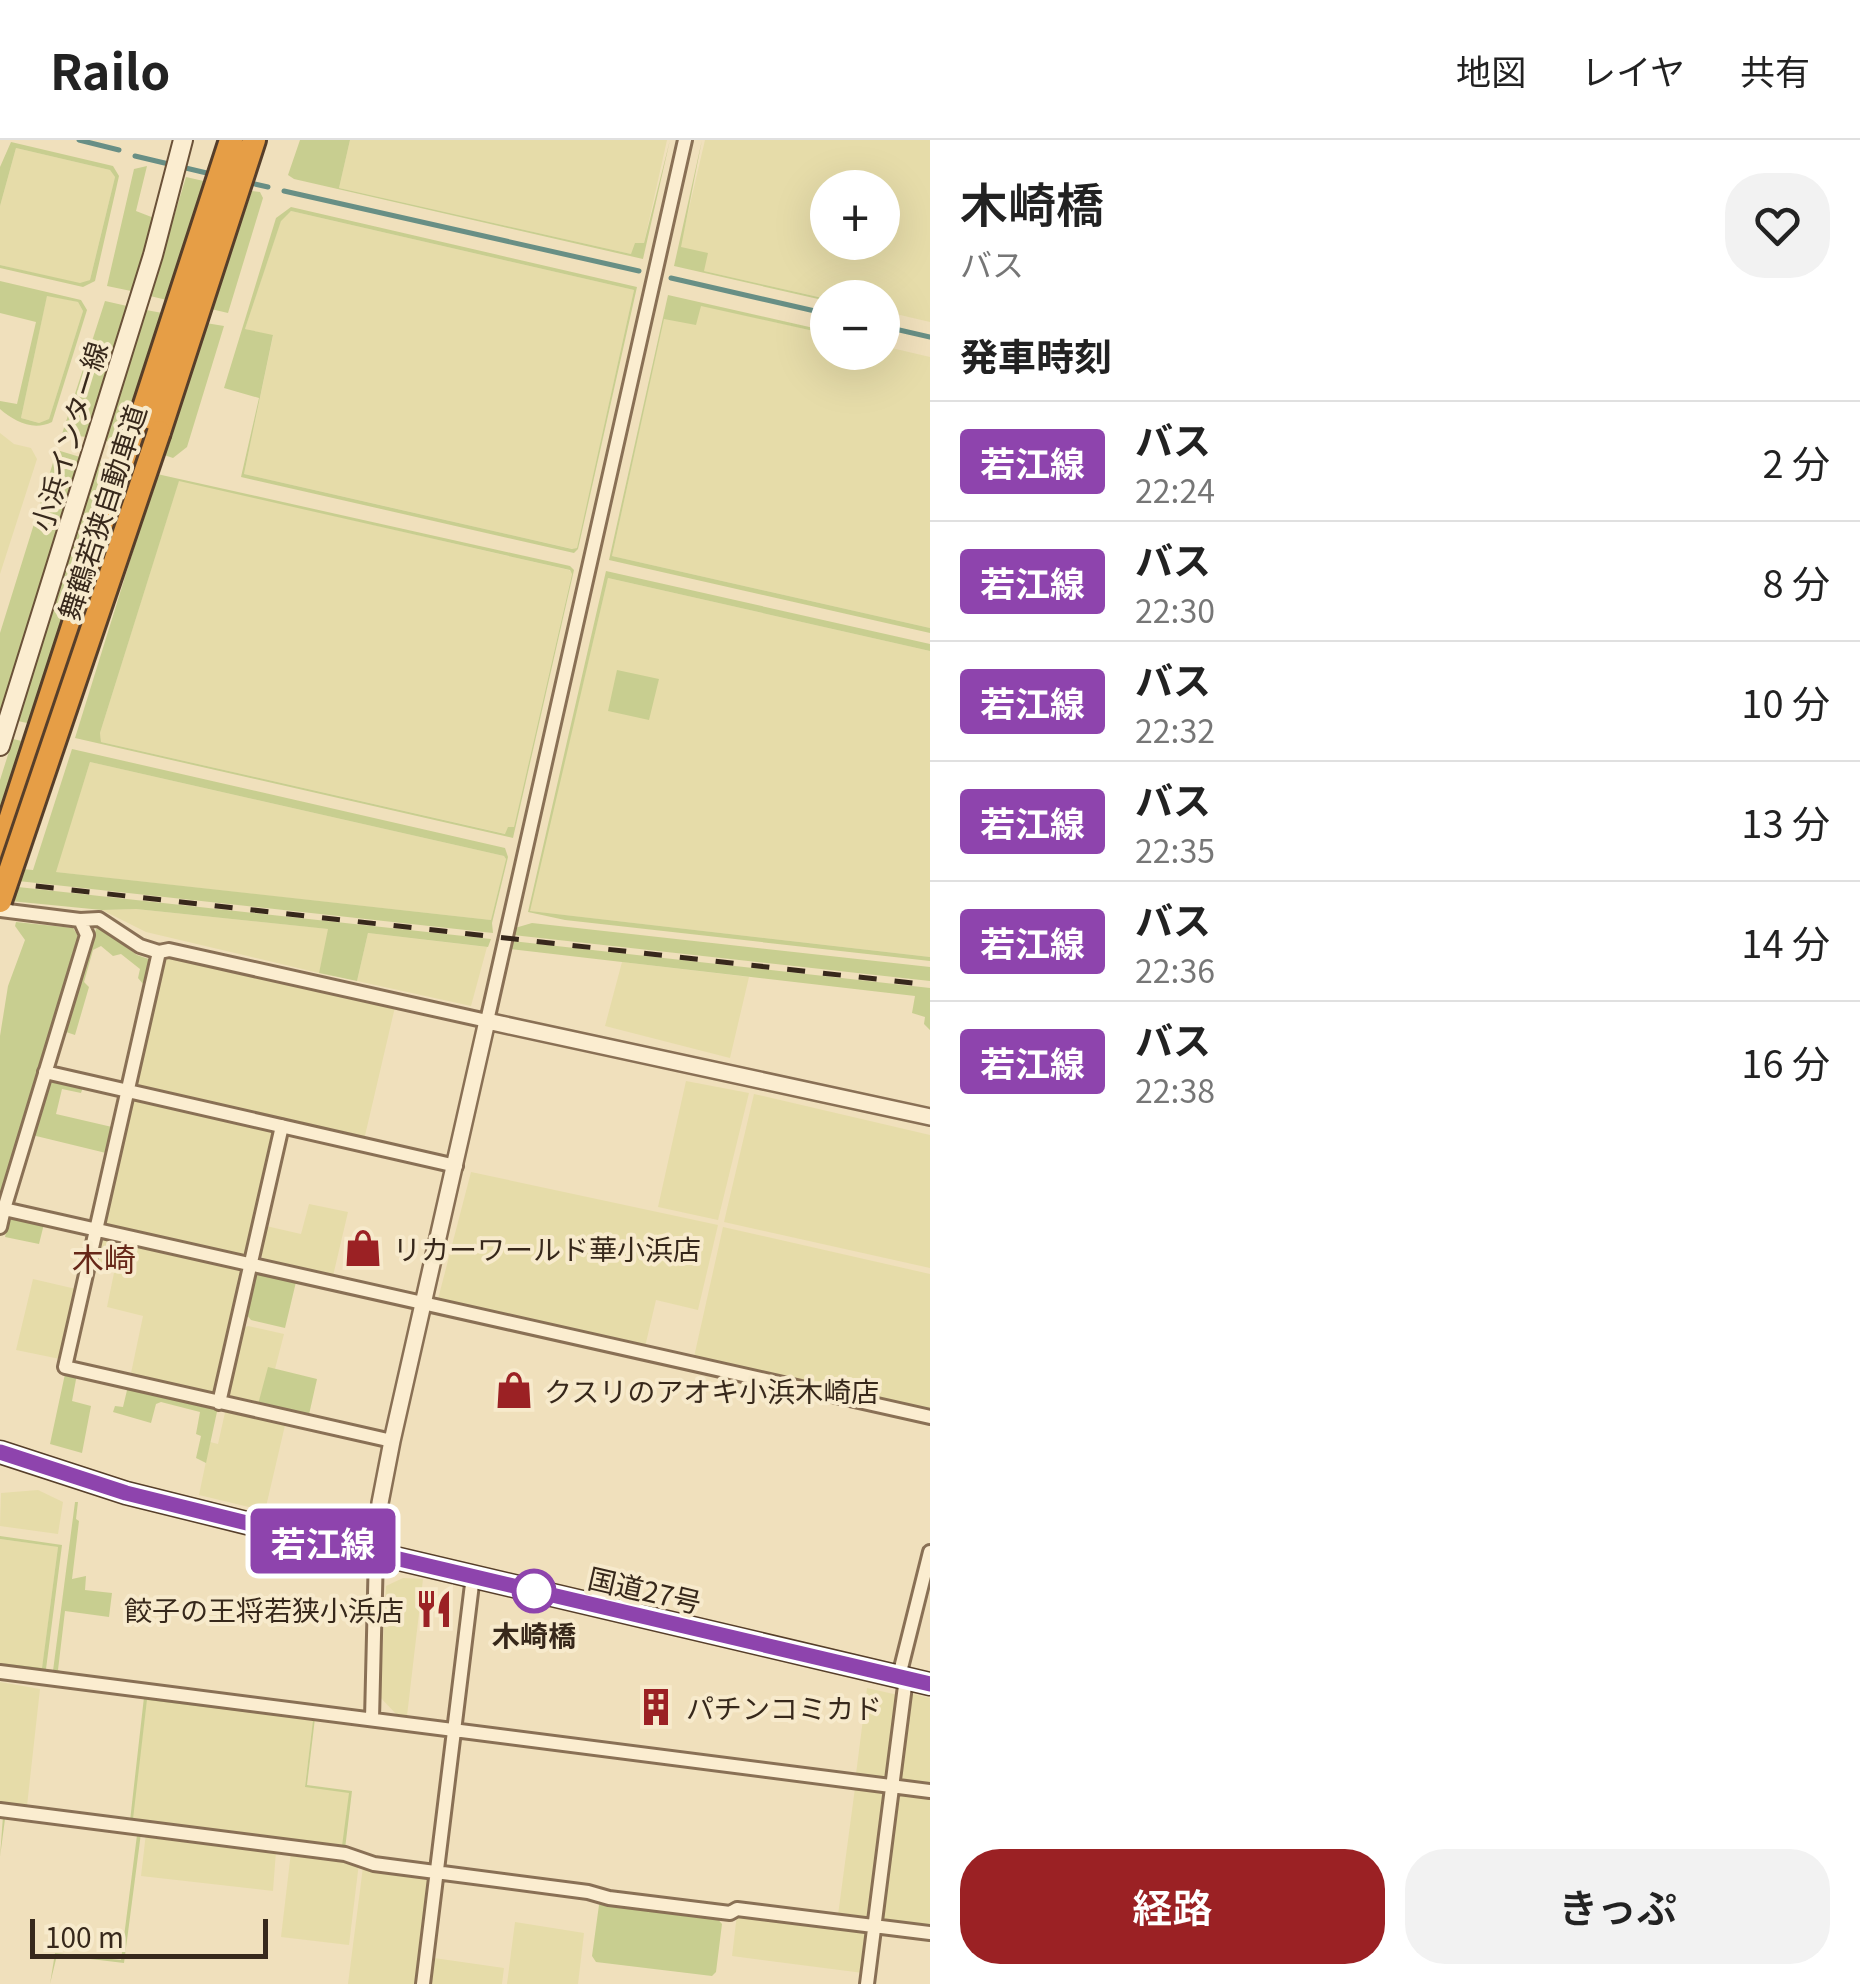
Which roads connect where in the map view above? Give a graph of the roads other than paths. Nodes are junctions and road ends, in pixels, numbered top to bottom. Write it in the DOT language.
graph roads {
  1 [pos="183,140"];
  2 [pos="232,140"];
  3 [pos="254,140"];
  4 [pos="686,140"];
  5 [pos="0,746"];
  6 [pos="0,851"];
  7 [pos="0,901"];
  8 [pos="0,910"];
  9 [pos="80,920"];
  10 [pos="159,952"];
  11 [pos="487,1021"];
  12 [pos="45,1072"];
  13 [pos="128,1091"];
  14 [pos="930,1117"];
  15 [pos="282,1126"];
  16 [pos="456,1166"];
  17 [pos="4,1209"];
  18 [pos="0,1227"];
  19 [pos="96,1230"];
  20 [pos="252,1264"];
  21 [pos="422,1303"];
  22 [pos="219,1403"];
  23 [pos="930,1417"];
  24 [pos="392,1441"];
  25 [pos="0,1452"];
  26 [pos="376,1552"];
  27 [pos="930,1552"];
  28 [pos="474,1576"];
  29 [pos="0,1672"];
  30 [pos="902,1677"];
  31 [pos="930,1684"];
  32 [pos="372,1719"];
  33 [pos="455,1730"];
  34 [pos="892,1786"];
  35 [pos="930,1790"];
  36 [pos="0,1810"];
  37 [pos="436,1872"];
  38 [pos="874,1926"];
  39 [pos="930,1933"];
  40 [pos="423,1984"];
  41 [pos="867,1984"];
  1 -- 5 [label="main road, 小浜インター線"];
  2 -- 6 [label="highway, 舞鶴若狭自動車道"];
  3 -- 7 [label="highway, 舞鶴若狭自動車道, bridge"];
  4 -- 11 [label="street"];
  8 -- 9 [label="street"];
  9 -- 10 [label="street"];
  9 -- 12 [label="street"];
  10 -- 11 [label="street"];
  10 -- 13 [label="street"];
  11 -- 14 [label="street"];
  11 -- 16 [label="street"];
  12 -- 13 [label="street"];
  12 -- 17 [label="street"];
  13 -- 15 [label="street"];
  13 -- 19 [label="street"];
  15 -- 16 [label="street"];
  15 -- 20 [label="street"];
  16 -- 21 [label="street"];
  17 -- 18 [label="street"];
  17 -- 19 [label="street"];
  19 -- 20 [label="street"];
  19 -- 22 [label="street"];
  20 -- 21 [label="street"];
  20 -- 22 [label="street"];
  21 -- 23 [label="street"];
  21 -- 24 [label="street"];
  22 -- 24 [label="street"];
  24 -- 26 [label="street"];
  25 -- 26 [label="highway, 国道27号"];
  26 -- 28 [label="highway, 国道27号"];
  26 -- 32 [label="street"];
  27 -- 30 [label="street"];
  28 -- 30 [label="highway, 国道27号"];
  28 -- 33 [label="street"];
  29 -- 32 [label="street"];
  30 -- 31 [label="highway, 国道27号"];
  30 -- 34 [label="street"];
  32 -- 33 [label="street"];
  33 -- 34 [label="street"];
  33 -- 37 [label="street"];
  34 -- 35 [label="street"];
  34 -- 38 [label="street"];
  36 -- 37 [label="street"];
  37 -- 38 [label="street"];
  37 -- 40 [label="street"];
  38 -- 39 [label="street"];
  38 -- 41 [label="street"];
}
